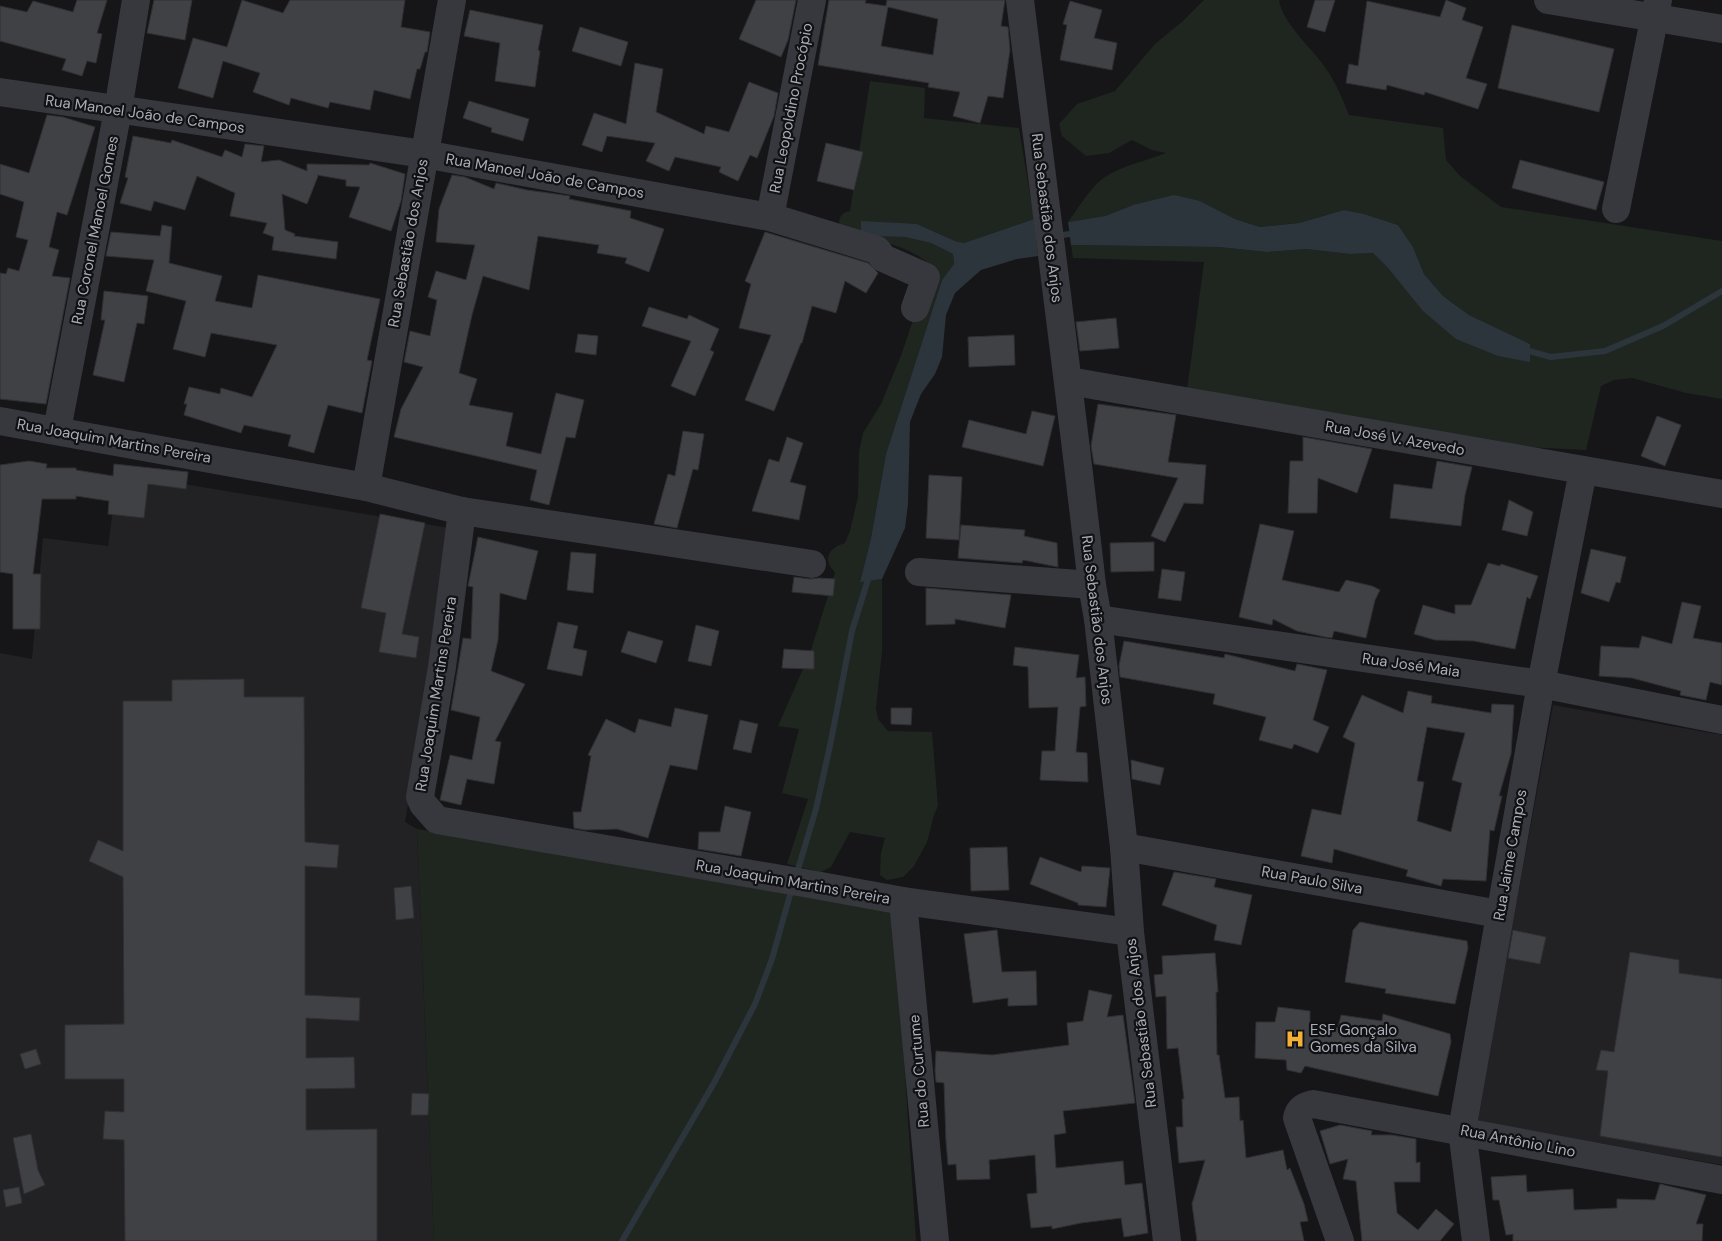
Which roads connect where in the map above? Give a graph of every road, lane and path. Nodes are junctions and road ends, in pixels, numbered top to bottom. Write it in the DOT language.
graph roads {
  1 [pos="136,0"];
  2 [pos="452,0"];
  3 [pos="812,0"];
  4 [pos="1020,0"];
  5 [pos="1548,0"];
  6 [pos="1657,9"];
  7 [pos="1722,29"];
  8 [pos="0,92"];
  9 [pos="118,110"];
  10 [pos="424,154"];
  11 [pos="1616,209"];
  12 [pos="770,217"];
  13 [pos="915,308"];
  14 [pos="1069,381"];
  15 [pos="0,421"];
  16 [pos="57,430"];
  17 [pos="1583,471"];
  18 [pos="366,487"];
  19 [pos="1722,494"];
  20 [pos="462,511"];
  21 [pos="812,564"];
  22 [pos="919,572"];
  23 [pos="1092,585"];
  24 [pos="1098,619"];
  25 [pos="1541,684"];
  26 [pos="1722,720"];
  27 [pos="1124,847"];
  28 [pos="903,901"];
  29 [pos="1499,914"];
  30 [pos="1130,932"];
  31 [pos="1462,1130"];
  32 [pos="1722,1180"];
  33 [pos="935,1241"];
  34 [pos="1167,1241"];
  35 [pos="1340,1241"];
  36 [pos="1476,1241"];
  1 -- 9 [label="street, Rua Coronel Manoel Gomes"];
  2 -- 10 [label="street, Rua Sebastião dos Anjos"];
  3 -- 12 [label="street, Rua Leopoldino Procópio"];
  4 -- 14 [label="street, Rua Sebastião dos Anjos"];
  5 -- 6 [label="street"];
  6 -- 7 [label="street"];
  6 -- 11 [label="street"];
  8 -- 9 [label="street, Rua Manoel João de Campos"];
  9 -- 10 [label="street, Rua Manoel João de Campos"];
  9 -- 16 [label="street, Rua Coronel Manoel Gomes"];
  10 -- 12 [label="street, Rua Manoel João de Campos"];
  10 -- 18 [label="street, Rua Sebastião dos Anjos"];
  12 -- 13 [label="street, Rua Manoel João de Campos"];
  14 -- 17 [label="street, Rua José V. Azevedo"];
  14 -- 23 [label="street, Rua Sebastião dos Anjos"];
  15 -- 16 [label="street, Rua Joaquim Martins Pereira"];
  16 -- 18 [label="street, Rua Joaquim Martins Pereira"];
  17 -- 19 [label="street, Rua José V. Azevedo"];
  17 -- 25 [label="street, Rua Jaime Campos"];
  18 -- 20 [label="street, Rua Joaquim Martins Pereira"];
  20 -- 21 [label="street"];
  20 -- 28 [label="street, Rua Joaquim Martins Pereira"];
  22 -- 23 [label="street"];
  23 -- 24 [label="street, Rua Sebastião dos Anjos"];
  24 -- 25 [label="street, Rua José Maia"];
  24 -- 27 [label="street, Rua Sebastião dos Anjos"];
  25 -- 26 [label="street, Rua José Maia"];
  25 -- 29 [label="street, Rua Jaime Campos"];
  27 -- 29 [label="street, Rua Paulo Silva"];
  27 -- 30 [label="street, Rua Sebastião dos Anjos"];
  28 -- 30 [label="street, Rua Joaquim Martins Pereira"];
  28 -- 33 [label="street, Rua do Curtume"];
  29 -- 31 [label="street, Rua Jaime Campos"];
  30 -- 34 [label="street, Rua Sebastião dos Anjos"];
  31 -- 32 [label="street, Rua Antônio Lino"];
  31 -- 35 [label="street, Rua Antônio Lino"];
  31 -- 36 [label="street, Rua Jaime Campos"];
}
